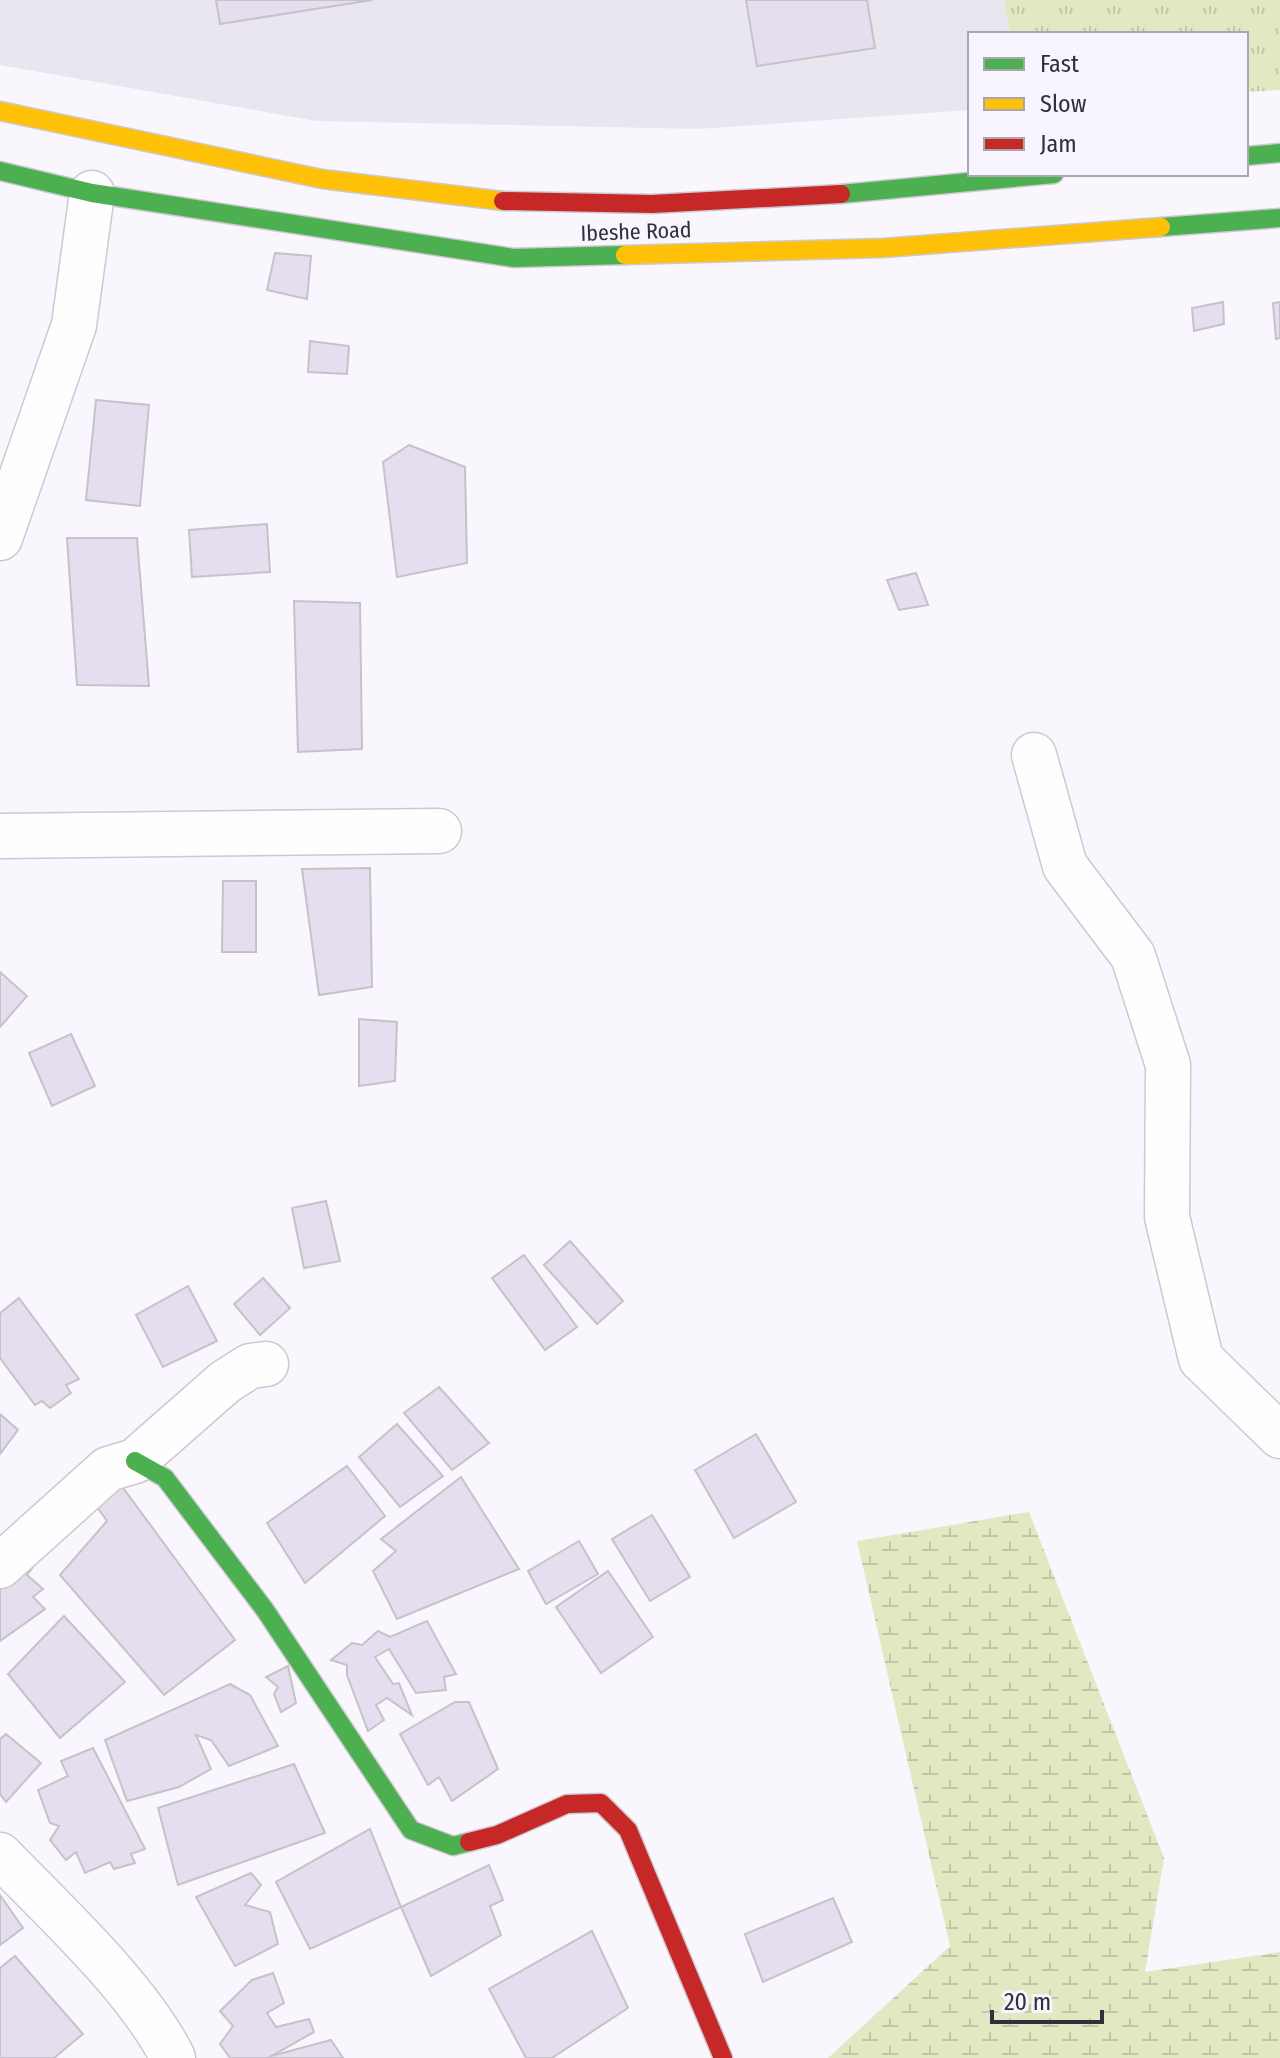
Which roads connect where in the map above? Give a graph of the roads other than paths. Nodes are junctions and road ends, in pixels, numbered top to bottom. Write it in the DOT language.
graph roads {
  1 [pos="0,111"];
  2 [pos="1280,153"];
  3 [pos="1248,156"];
  4 [pos="0,171"];
  5 [pos="1033,176"];
  6 [pos="92,193"];
  7 [pos="1280,218"];
  8 [pos="0,538"];
  9 [pos="1034,755"];
  10 [pos="439,831"];
  11 [pos="0,836"];
  12 [pos="266,1364"];
  13 [pos="1280,1436"];
  14 [pos="135,1461"];
  15 [pos="0,1566"];
  16 [pos="0,1855"];
  17 [pos="173,2058"];
  18 [pos="723,2058"];
  1 -- 5 [label="main road, Ibeshe Road"];
  2 -- 3 [label="main road"];
  4 -- 6 [label="main road, Ibeshe Road"];
  6 -- 7 [label="main road, Ibeshe Road"];
  6 -- 8 [label="street"];
  9 -- 13 [label="street"];
  10 -- 11 [label="street"];
  12 -- 14 [label="street"];
  14 -- 15 [label="street"];
  14 -- 18 [label="main road"];
  16 -- 17 [label="street"];
}
